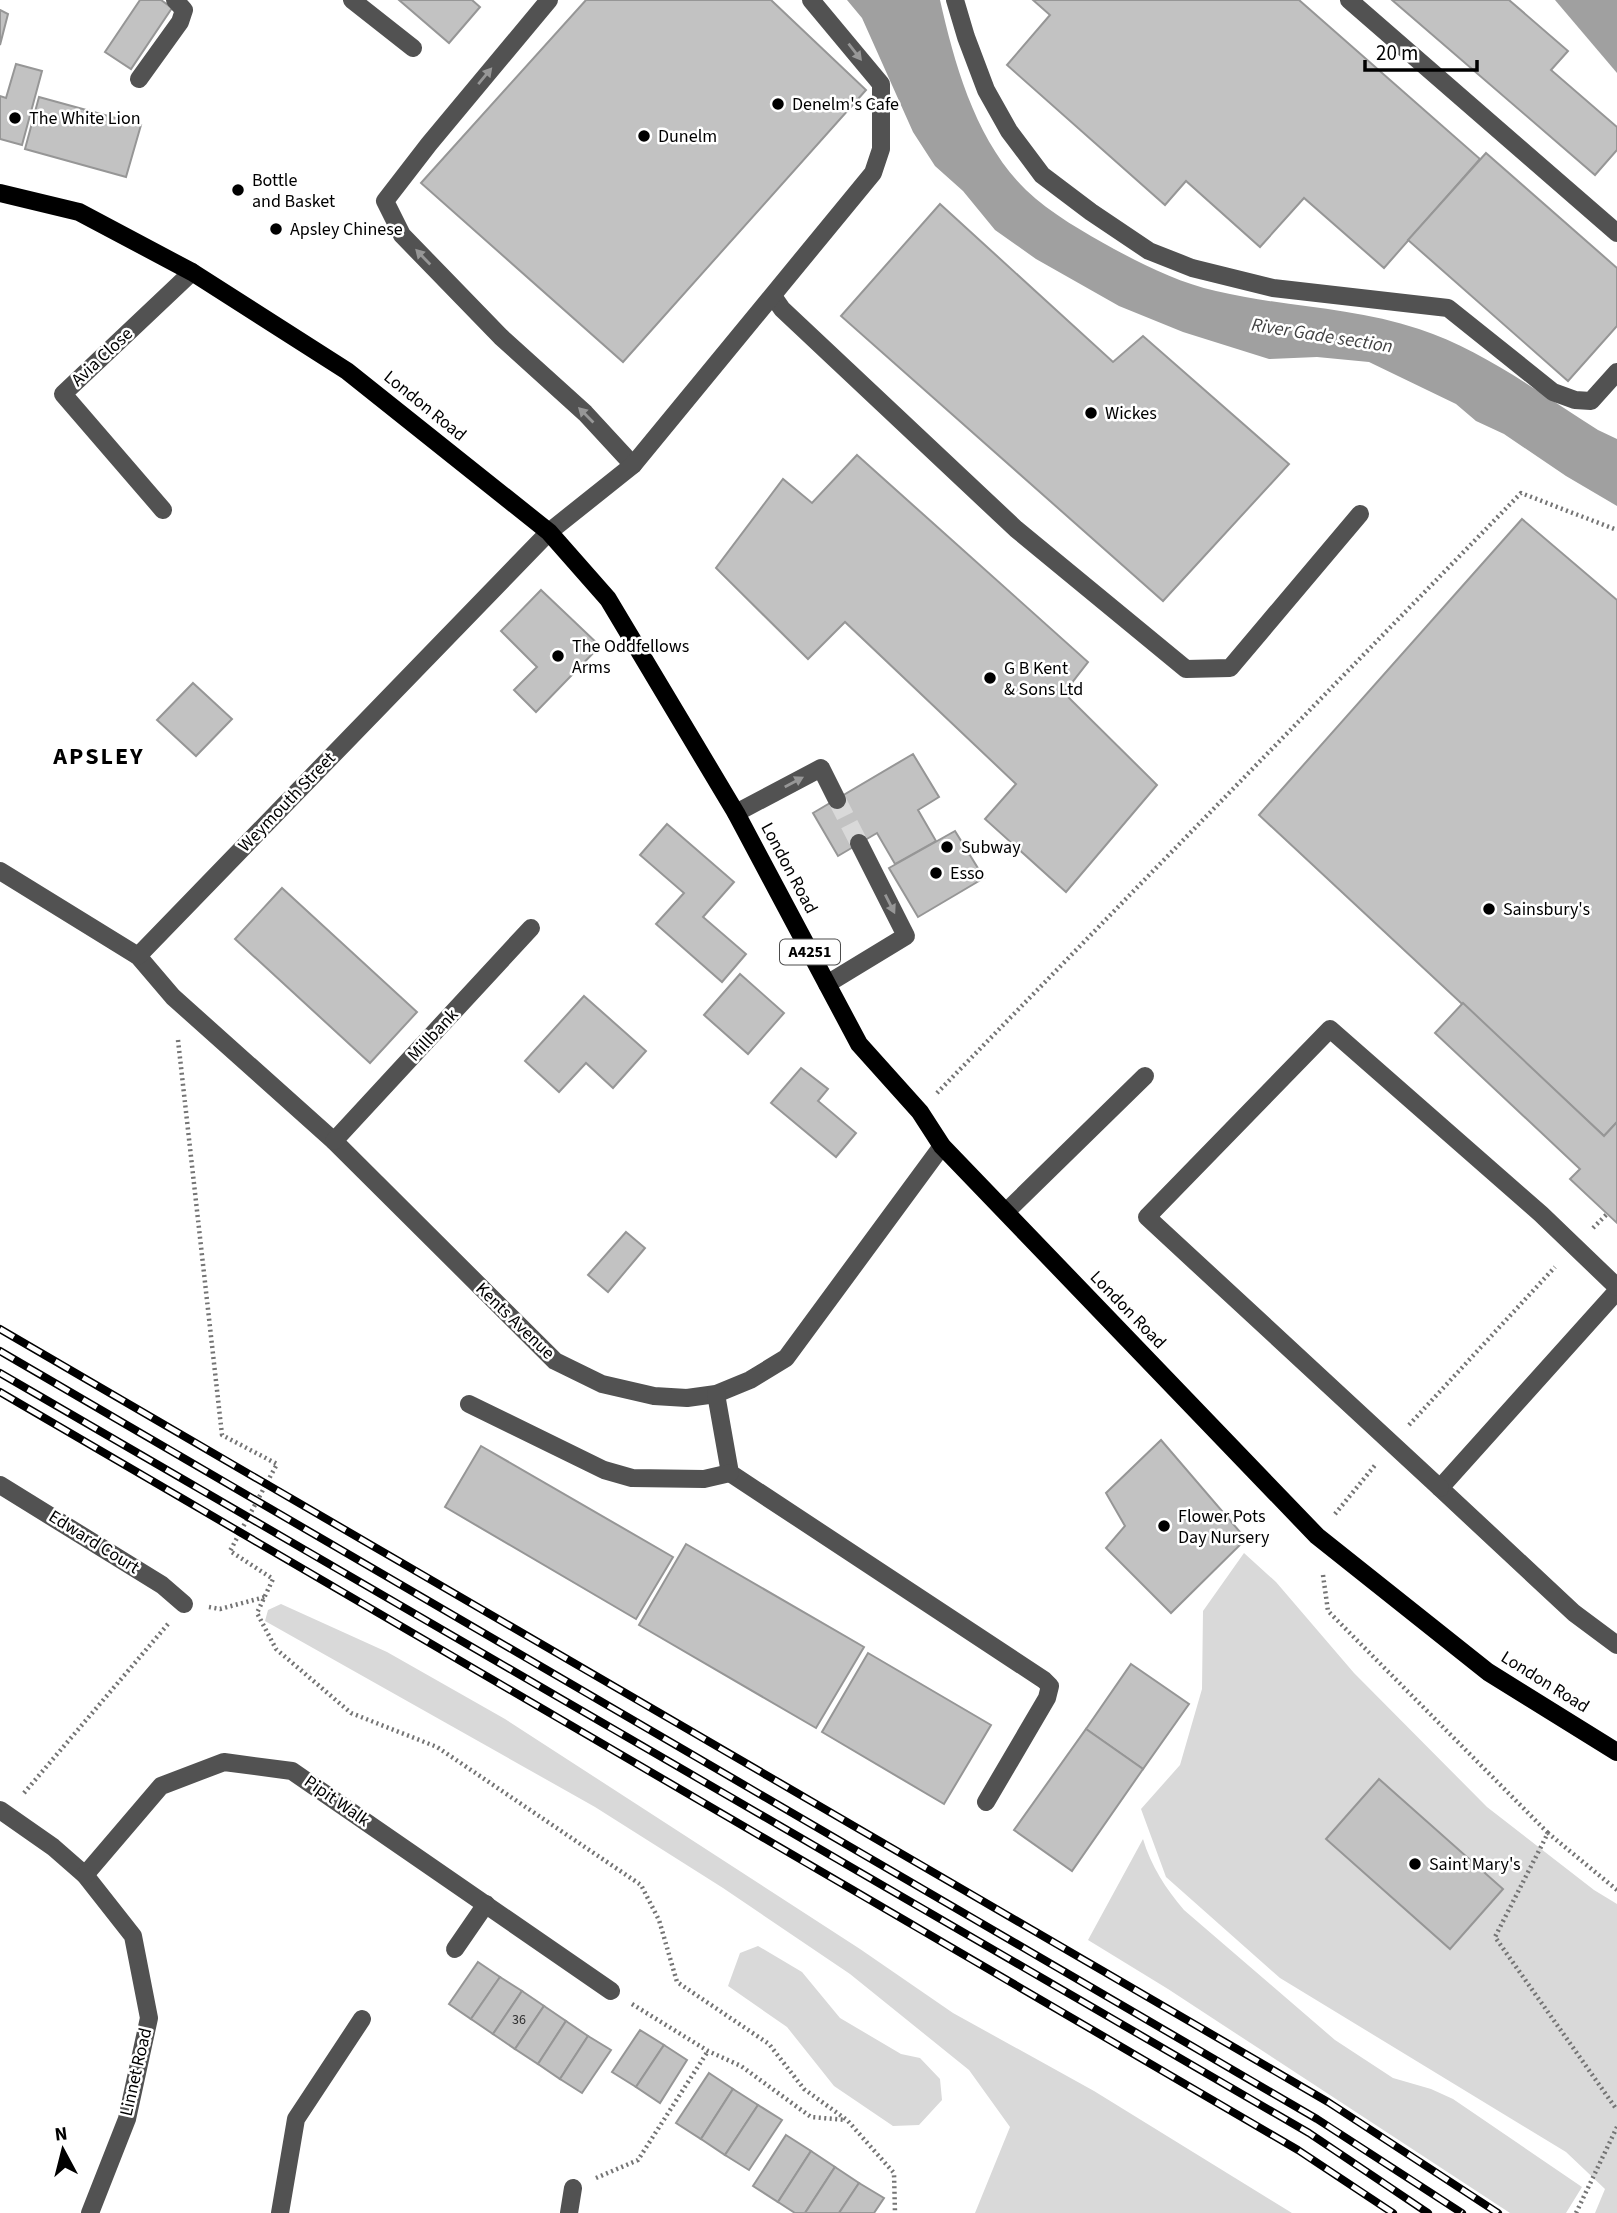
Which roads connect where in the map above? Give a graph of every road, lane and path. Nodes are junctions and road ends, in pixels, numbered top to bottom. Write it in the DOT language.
graph roads {
  1 [pos="175,0"];
  2 [pos="352,0"];
  3 [pos="549,0"];
  4 [pos="811,0"];
  5 [pos="955,0"];
  6 [pos="1349,0"];
  7 [pos="413,48"];
  8 [pos="139,79"];
  9 [pos="0,193"];
  10 [pos="1617,233"];
  11 [pos="192,272"];
  12 [pos="773,296"];
  13 [pos="1617,372"];
  14 [pos="633,465"];
  15 [pos="163,510"];
  16 [pos="1360,514"];
  17 [pos="1617,530"];
  18 [pos="549,532"];
  19 [pos="837,800"];
  20 [pos="736,813"];
  21 [pos="859,843"];
  22 [pos="0,872"];
  23 [pos="531,928"];
  24 [pos="138,956"];
  25 [pos="827,984"];
  26 [pos="173,997"];
  27 [pos="1145,1076"];
  28 [pos="920,1112"];
  29 [pos="334,1141"];
  30 [pos="942,1146"];
  31 [pos="1006,1212"];
  32 [pos="1617,1289"];
  33 [pos="1528,1297"];
  34 [pos="716,1394"];
  35 [pos="470,1404"];
  36 [pos="1393,1444"];
  37 [pos="730,1473"];
  38 [pos="0,1485"];
  39 [pos="1440,1488"];
  40 [pos="1317,1536"];
  41 [pos="266,1597"];
  42 [pos="184,1604"];
  43 [pos="1617,1645"];
  44 [pos="1617,1752"];
  45 [pos="986,1802"];
  46 [pos="3,1812"];
  47 [pos="1548,1833"];
  48 [pos="85,1875"];
  49 [pos="1617,1890"];
  50 [pos="486,1904"];
  51 [pos="455,1949"];
  52 [pos="611,1991"];
  53 [pos="362,2019"];
  54 [pos="708,2051"];
  55 [pos="1617,2110"];
  56 [pos="847,2120"];
  57 [pos="1617,2127"];
  58 [pos="573,2188"];
  59 [pos="90,2213"];
  60 [pos="280,2213"];
  61 [pos="569,2213"];
  62 [pos="895,2213"];
  63 [pos="1576,2213"];
  1 -- 8 [label="street"];
  2 -- 7 [label="street"];
  14 -- 3 [label="street, one-way"];
  4 -- 12 [label="street, Weymouth Street, one-way"];
  5 -- 13 [label="street"];
  6 -- 10 [label="street"];
  9 -- 11 [label="main road, London Road / A4251"];
  11 -- 15 [label="street, Avia Close"];
  11 -- 18 [label="main road, London Road / A4251"];
  12 -- 14 [label="street, Weymouth Street"];
  12 -- 16 [label="street"];
  14 -- 18 [label="street, Weymouth Street"];
  17 -- 28 [label="path"];
  18 -- 20 [label="main road, London Road / A4251"];
  18 -- 24 [label="street, Weymouth Street"];
  20 -- 19 [label="street, one-way"];
  20 -- 25 [label="main road, London Road / A4251"];
  21 -- 25 [label="street, one-way"];
  22 -- 24 [label="street"];
  23 -- 29 [label="street, Millbank"];
  24 -- 26 [label="street, Kents Avenue"];
  25 -- 28 [label="main road, London Road / A4251"];
  26 -- 29 [label="street, Kents Avenue"];
  26 -- 41 [label="path"];
  27 -- 31 [label="street"];
  28 -- 30 [label="main road, London Road / A4251"];
  29 -- 34 [label="street, Kents Avenue"];
  30 -- 31 [label="main road, London Road / A4251"];
  30 -- 34 [label="street, Kents Avenue"];
  31 -- 40 [label="main road, London Road / A4251"];
  32 -- 36 [label="street"];
  32 -- 39 [label="street"];
  33 -- 36 [label="path"];
  34 -- 37 [label="street"];
  35 -- 37 [label="street"];
  36 -- 39 [label="street"];
  36 -- 40 [label="path"];
  37 -- 45 [label="street"];
  38 -- 42 [label="street, Edward Court"];
  39 -- 43 [label="street"];
  40 -- 44 [label="main road, London Road / A4251"];
  40 -- 47 [label="path"];
  41 -- 42 [label="path"];
  41 -- 56 [label="path"];
  42 -- 46 [label="path"];
  46 -- 48 [label="street, Linnet Road"];
  47 -- 49 [label="path"];
  47 -- 55 [label="path"];
  48 -- 50 [label="street, Pipit Walk"];
  48 -- 59 [label="street, Linnet Road"];
  50 -- 51 [label="street"];
  50 -- 52 [label="street, Pipit Walk"];
  52 -- 54 [label="path"];
  53 -- 60 [label="street"];
  54 -- 56 [label="path"];
  54 -- 58 [label="path"];
  56 -- 62 [label="path"];
  57 -- 63 [label="path"];
  58 -- 61 [label="street"];
}
